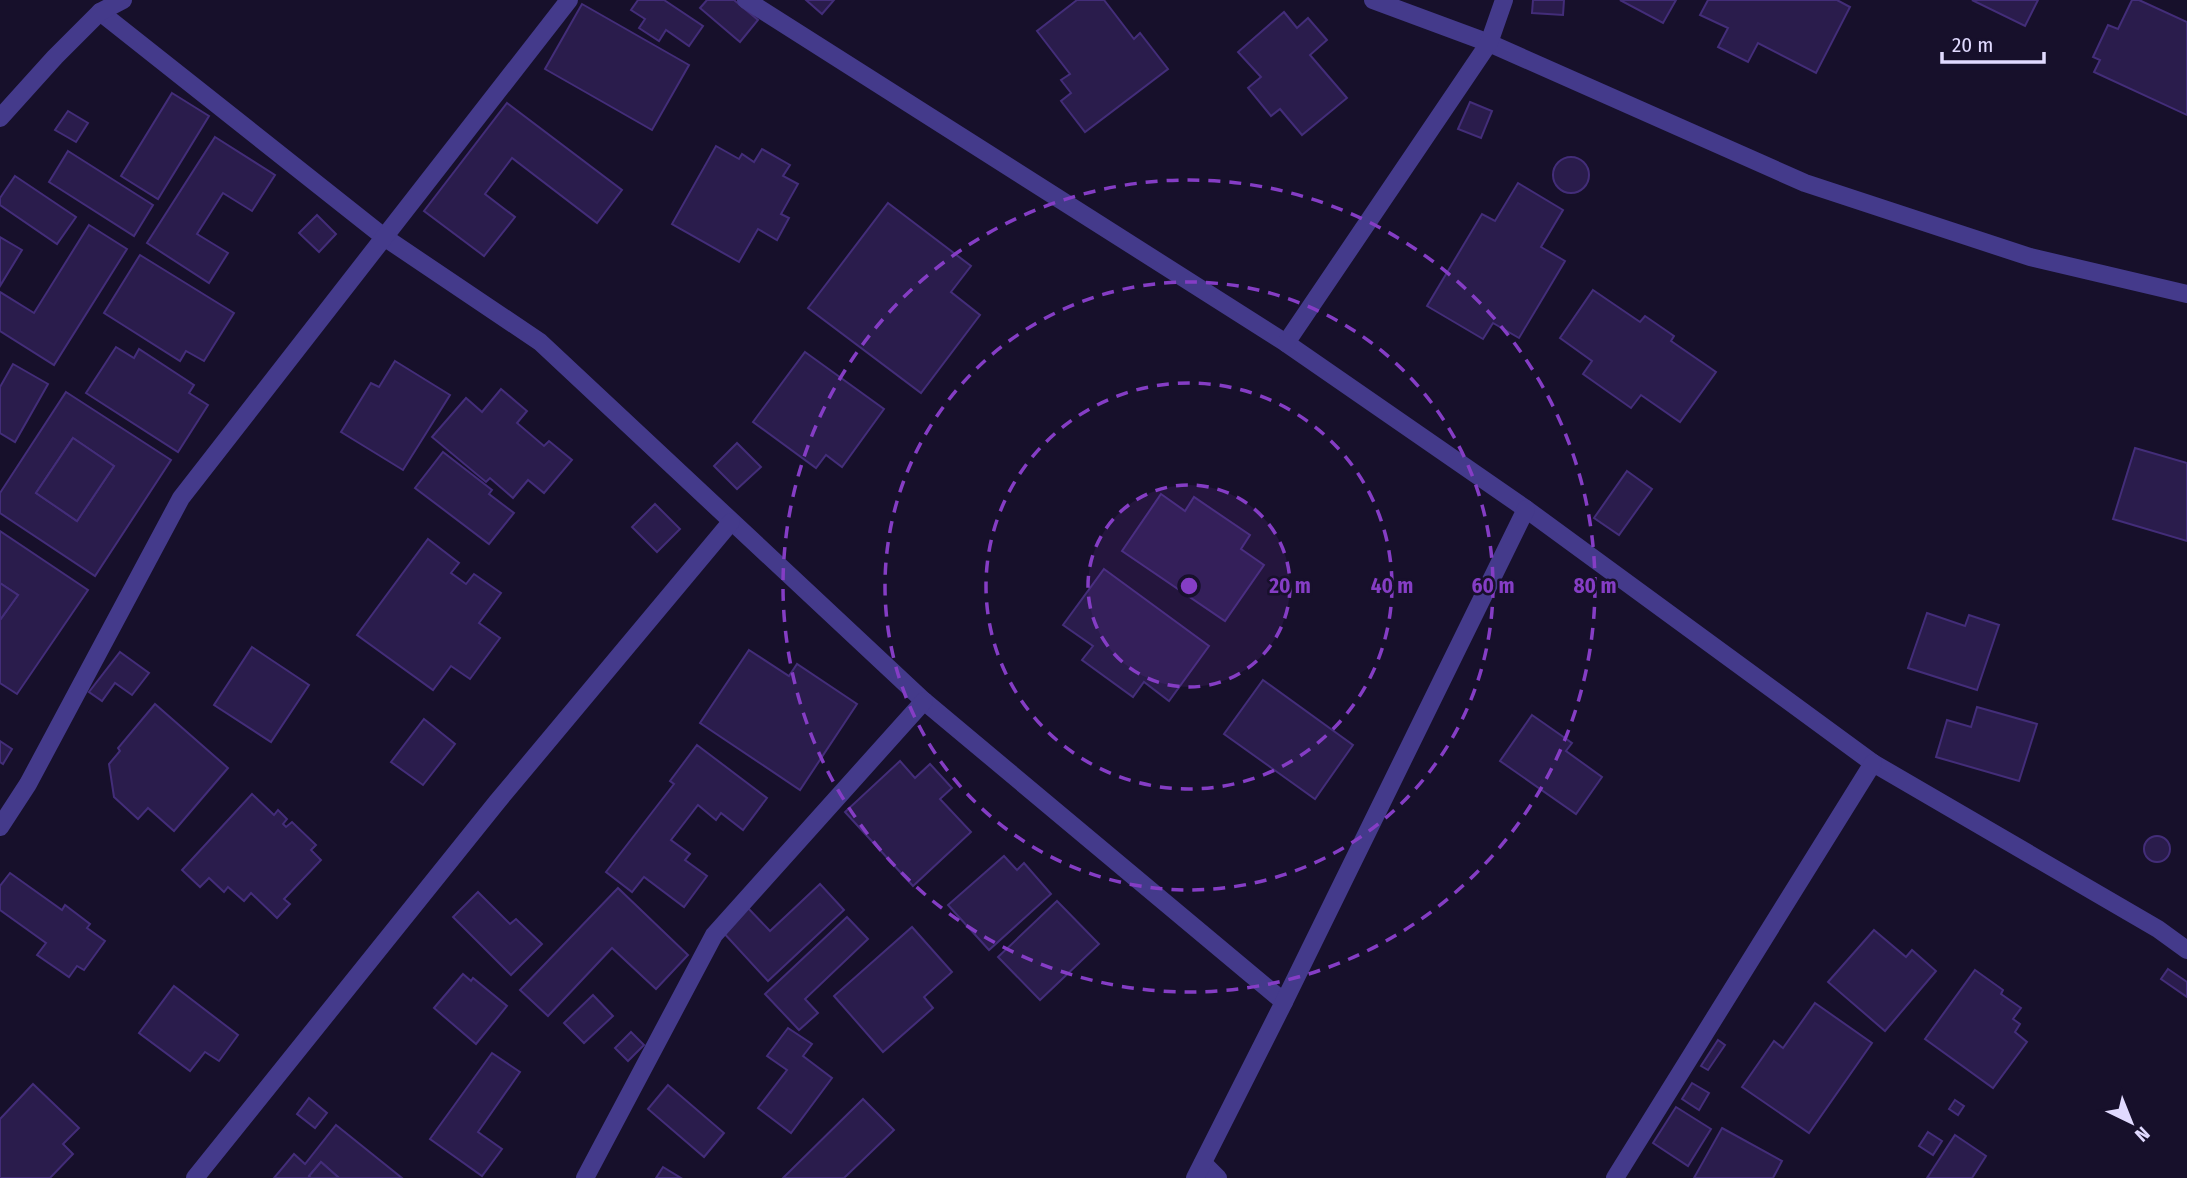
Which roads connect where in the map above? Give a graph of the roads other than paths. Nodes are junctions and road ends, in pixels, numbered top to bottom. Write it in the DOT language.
graph roads {
  1 [pos="123,0"];
  2 [pos="569,0"];
  3 [pos="746,0"];
  4 [pos="1373,0"];
  5 [pos="1504,0"];
  6 [pos="100,12"];
  7 [pos="1489,43"];
  8 [pos="1,115"];
  9 [pos="384,237"];
  10 [pos="2187,294"];
  11 [pos="1286,343"];
  12 [pos="1526,509"];
  13 [pos="731,522"];
  14 [pos="925,702"];
  15 [pos="1873,763"];
  16 [pos="0,827"];
  17 [pos="2187,950"];
  18 [pos="1284,1002"];
  19 [pos="1199,1171"];
  20 [pos="195,1178"];
  21 [pos="585,1178"];
  22 [pos="1218,1178"];
  23 [pos="1615,1178"];
  1 -- 6 [label="street"];
  2 -- 9 [label="street"];
  3 -- 11 [label="street"];
  4 -- 7 [label="street"];
  5 -- 7 [label="street"];
  6 -- 8 [label="street"];
  6 -- 9 [label="street"];
  7 -- 10 [label="street"];
  7 -- 11 [label="street"];
  9 -- 13 [label="street"];
  9 -- 16 [label="street"];
  11 -- 12 [label="street"];
  12 -- 15 [label="street"];
  12 -- 18 [label="street"];
  13 -- 14 [label="street"];
  13 -- 20 [label="street"];
  14 -- 18 [label="street"];
  14 -- 21 [label="street"];
  15 -- 17 [label="street"];
  15 -- 23 [label="street"];
  18 -- 19 [label="street"];
  19 -- 22 [label="street"];
}
